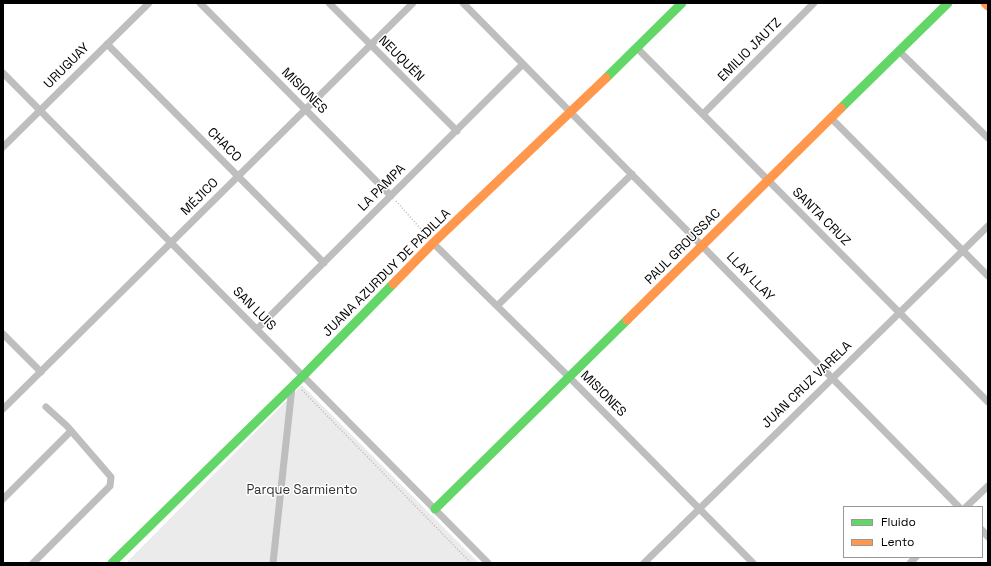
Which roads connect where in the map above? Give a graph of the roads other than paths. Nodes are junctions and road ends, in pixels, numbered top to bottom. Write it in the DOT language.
graph roads {
  1 [pos="149,3"];
  2 [pos="200,3"];
  3 [pos="329,3"];
  4 [pos="413,3"];
  5 [pos="463,3"];
  6 [pos="682,3"];
  7 [pos="814,3"];
  8 [pos="948,3"];
  9 [pos="986,3"];
  10 [pos="988,6"];
  11 [pos="107,44"];
  12 [pos="371,45"];
  13 [pos="637,48"];
  14 [pos="900,52"];
  15 [pos="523,64"];
  16 [pos="3,74"];
  17 [pos="306,109"];
  18 [pos="40,110"];
  19 [pos="571,112"];
  20 [pos="703,114"];
  21 [pos="832,119"];
  22 [pos="457,131"];
  23 [pos="988,138"];
  24 [pos="3,147"];
  25 [pos="632,174"];
  26 [pos="238,176"];
  27 [pos="769,181"];
  28 [pos="391,196"];
  29 [pos="988,226"];
  30 [pos="171,243"];
  31 [pos="433,243"];
  32 [pos="703,246"];
  33 [pos="963,250"];
  34 [pos="324,263"];
  35 [pos="988,276"];
  36 [pos="497,306"];
  37 [pos="899,313"];
  38 [pos="257,329"];
  39 [pos="3,334"];
  40 [pos="41,372"];
  41 [pos="303,376"];
  42 [pos="569,377"];
  43 [pos="832,378"];
  44 [pos="292,387"];
  45 [pos="988,402"];
  46 [pos="46,407"];
  47 [pos="3,409"];
  48 [pos="71,431"];
  49 [pos="988,486"];
  50 [pos="3,499"];
  51 [pos="958,506"];
  52 [pos="967,506"];
  53 [pos="699,508"];
  54 [pos="434,509"];
  55 [pos="33,563"];
  56 [pos="112,563"];
  57 [pos="273,563"];
  58 [pos="488,563"];
  59 [pos="644,563"];
  60 [pos="753,563"];
  1 -- 11 [label="street, URUGUAY"];
  2 -- 17 [label="street, MISIONES"];
  3 -- 12 [label="street, NEUQUÉN"];
  4 -- 12 [label="street, MÉJICO"];
  5 -- 15 [label="street, LLAY LLAY"];
  6 -- 13 [label="street, JUANA AZURDUY DE PADILLA"];
  7 -- 20 [label="street, EMILIO JAUTZ"];
  8 -- 14 [label="street, PAUL GROUSSAC"];
  9 -- 10 [label="street"];
  11 -- 18 [label="street, URUGUAY"];
  11 -- 26 [label="street, CHACO"];
  12 -- 17 [label="street, MÉJICO"];
  12 -- 22 [label="street, NEUQUÉN"];
  13 -- 19 [label="street, JUANA AZURDUY DE PADILLA"];
  13 -- 20 [label="street, SANTA CRUZ"];
  14 -- 21 [label="street, PAUL GROUSSAC"];
  14 -- 23 [label="street"];
  15 -- 19 [label="street, LLAY LLAY"];
  15 -- 22 [label="street, LA PAMPA"];
  16 -- 18 [label="street, SAN LUIS"];
  17 -- 26 [label="street, MÉJICO"];
  17 -- 28 [label="street, MISIONES"];
  18 -- 24 [label="street, URUGUAY"];
  18 -- 30 [label="street, SAN LUIS"];
  19 -- 25 [label="street, LLAY LLAY"];
  19 -- 31 [label="street, JUANA AZURDUY DE PADILLA"];
  20 -- 27 [label="street, SANTA CRUZ"];
  21 -- 27 [label="street, PAUL GROUSSAC"];
  21 -- 33 [label="street"];
  22 -- 28 [label="street, LA PAMPA"];
  25 -- 32 [label="street, LLAY LLAY"];
  25 -- 36 [label="street"];
  26 -- 30 [label="street, MÉJICO"];
  26 -- 34 [label="street, CHACO"];
  27 -- 32 [label="street, PAUL GROUSSAC"];
  27 -- 37 [label="street, SANTA CRUZ"];
  28 -- 34 [label="street, LA PAMPA"];
  29 -- 33 [label="street, JUAN CRUZ VARELA"];
  30 -- 38 [label="street, SAN LUIS"];
  30 -- 40 [label="street, MÉJICO"];
  31 -- 36 [label="street, MISIONES"];
  31 -- 41 [label="street, JUANA AZURDUY DE PADILLA"];
  32 -- 42 [label="street, PAUL GROUSSAC"];
  32 -- 43 [label="street, LLAY LLAY"];
  33 -- 35 [label="street"];
  33 -- 37 [label="street, JUAN CRUZ VARELA"];
  34 -- 38 [label="street, LA PAMPA"];
  36 -- 42 [label="street, MISIONES"];
  37 -- 43 [label="street, JUAN CRUZ VARELA"];
  37 -- 45 [label="street, SANTA CRUZ"];
  38 -- 41 [label="street, SAN LUIS"];
  39 -- 40 [label="street"];
  40 -- 47 [label="street, MÉJICO"];
  41 -- 44 [label="street, JUANA AZURDUY DE PADILLA"];
  41 -- 54 [label="street, SAN LUIS"];
  42 -- 53 [label="street, MISIONES"];
  42 -- 54 [label="street, PAUL GROUSSAC"];
  43 -- 51 [label="street, LLAY LLAY"];
  43 -- 53 [label="street, JUAN CRUZ VARELA"];
  44 -- 56 [label="street, JUANA AZURDUY DE PADILLA"];
  44 -- 57 [label="street"];
  46 -- 48 [label="street"];
  48 -- 50 [label="street"];
  48 -- 55 [label="street"];
  49 -- 52 [label="street"];
  53 -- 59 [label="street, JUAN CRUZ VARELA"];
  53 -- 60 [label="street, MISIONES"];
  54 -- 58 [label="street, SAN LUIS"];
}
